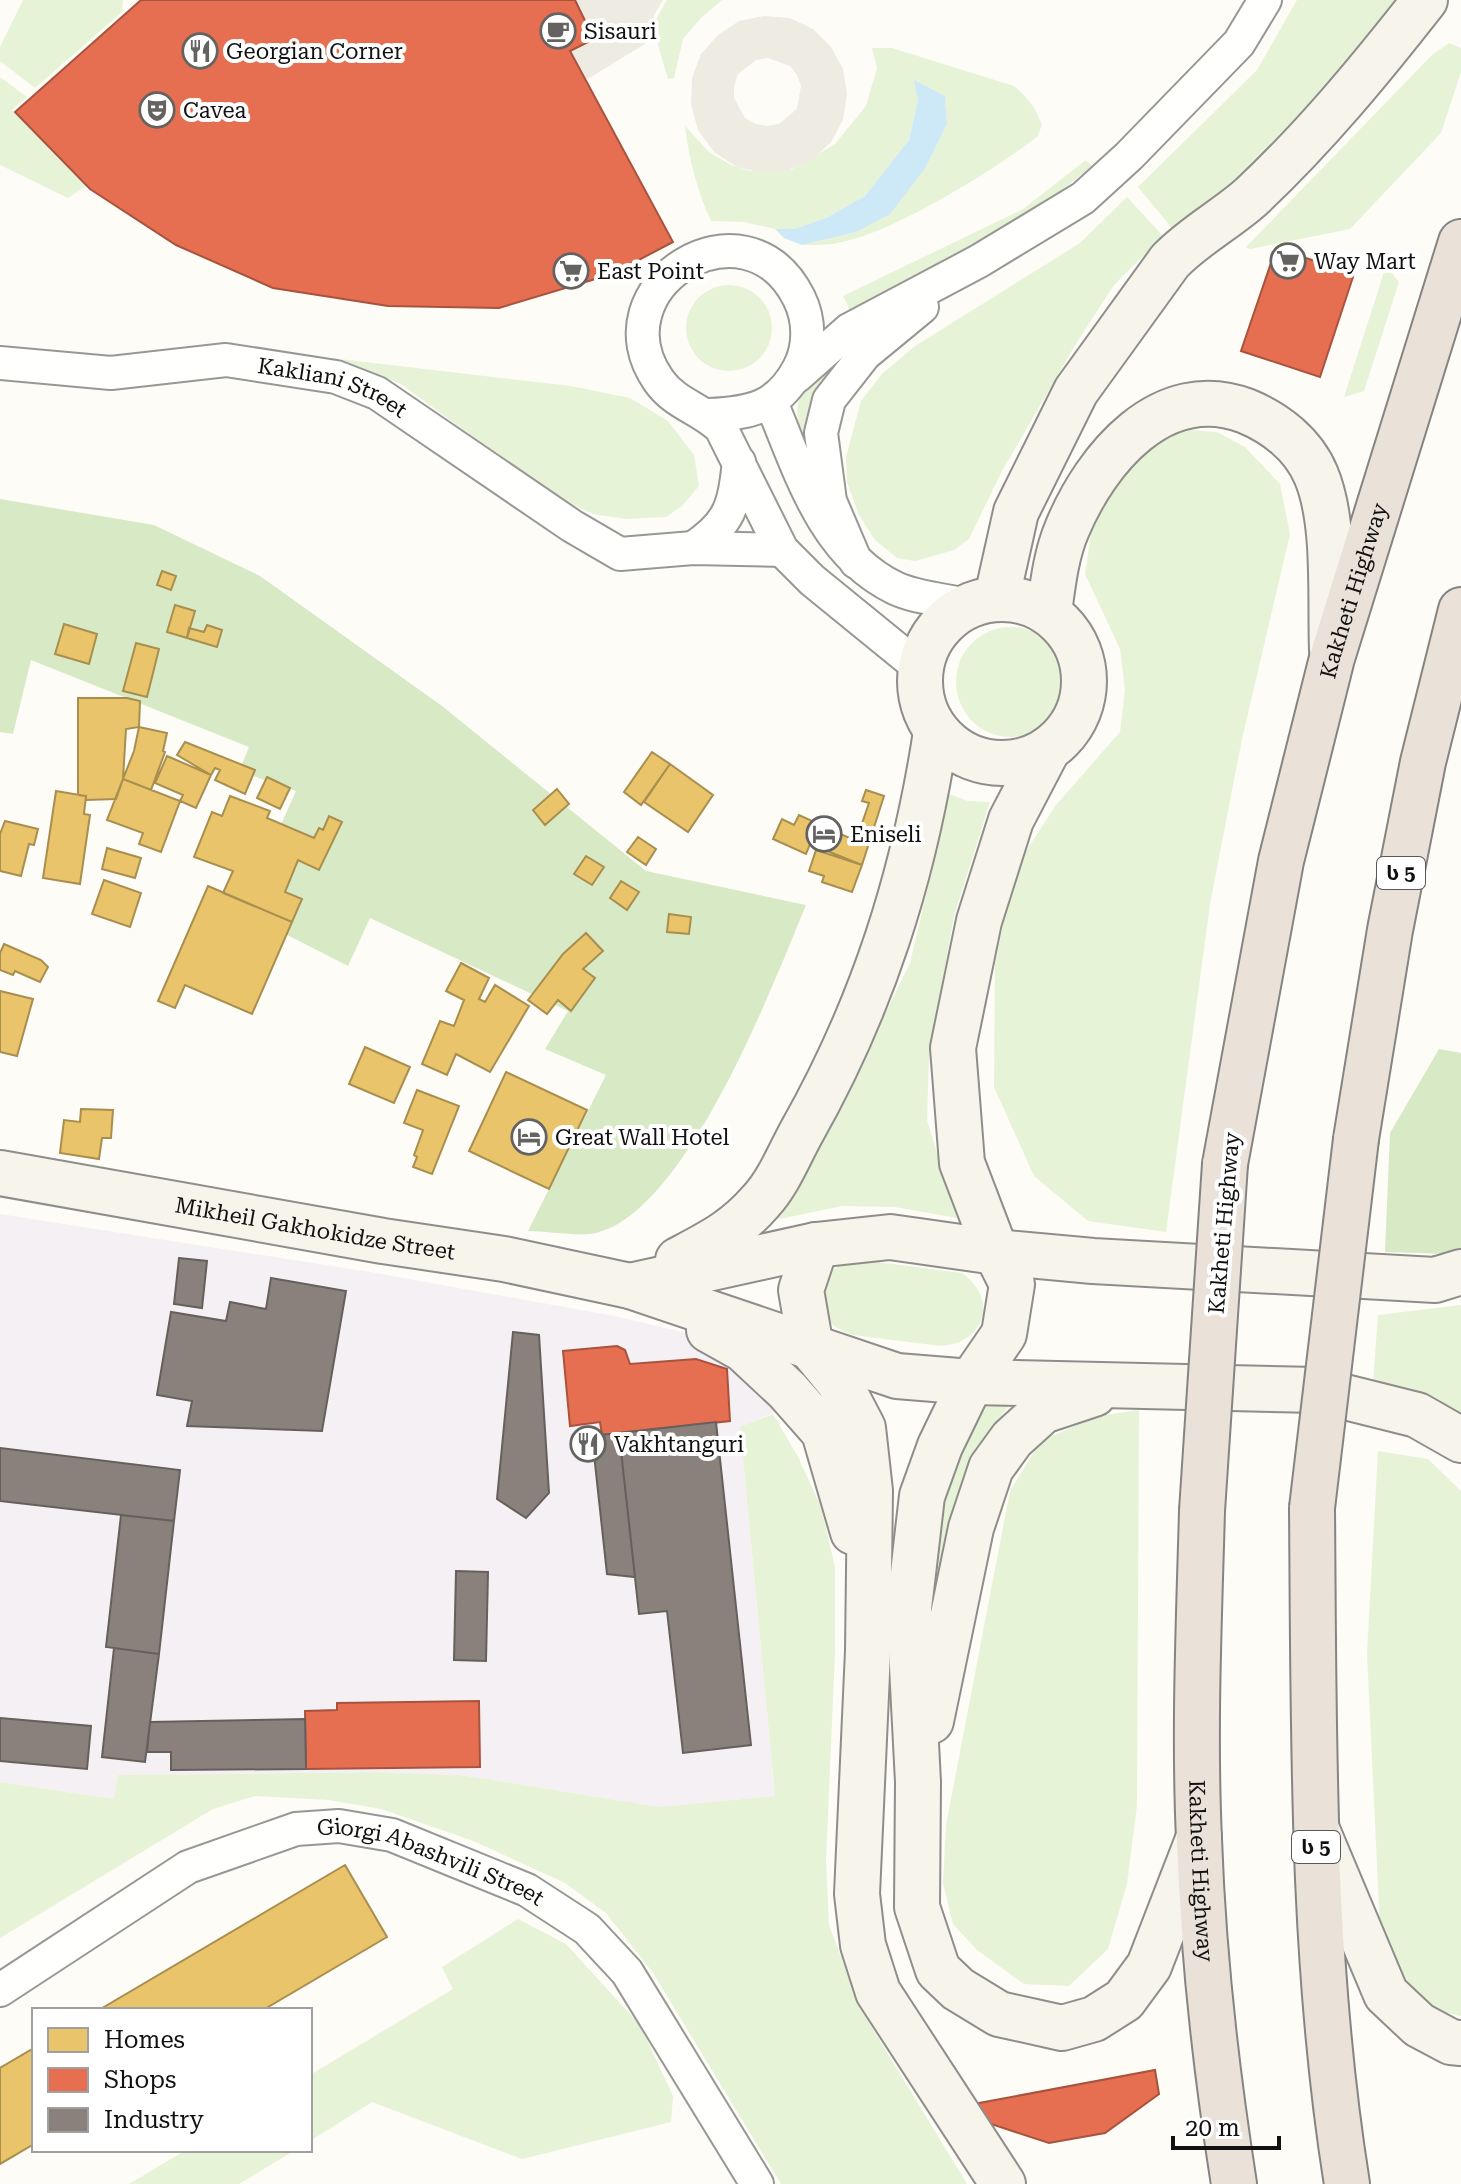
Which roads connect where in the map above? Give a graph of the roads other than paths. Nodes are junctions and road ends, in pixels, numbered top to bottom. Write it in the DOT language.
graph roads {
  1 [pos="1265,0"];
  2 [pos="1425,0"];
  3 [pos="1461,242"];
  4 [pos="979,261"];
  5 [pos="0,363"];
  6 [pos="781,392"];
  7 [pos="709,415"];
  8 [pos="739,462"];
  9 [pos="693,548"];
  10 [pos="782,550"];
  11 [pos="856,562"];
  12 [pos="982,601"];
  13 [pos="1461,610"];
  14 [pos="1049,612"];
  15 [pos="1332,658"];
  16 [pos="920,668"];
  17 [pos="936,732"];
  18 [pos="1047,751"];
  19 [pos="0,1173"];
  20 [pos="816,1245"];
  21 [pos="996,1252"];
  22 [pos="1461,1272"];
  23 [pos="630,1286"];
  24 [pos="811,1348"];
  25 [pos="971,1382"];
  26 [pos="1115,1386"];
  27 [pos="1461,1440"];
  28 [pos="867,1613"];
  29 [pos="918,1782"];
  30 [pos="1315,1825"];
  31 [pos="1199,1837"];
  32 [pos="0,1990"];
  33 [pos="1461,2043"];
  34 [pos="757,2184"];
  35 [pos="1003,2184"];
  36 [pos="1234,2184"];
  37 [pos="1347,2184"];
  1 -- 4 [label="street"];
  2 -- 12 [label="main road"];
  3 -- 15 [label="highway, Kakheti Highway"];
  4 -- 6 [label="street"];
  4 -- 11 [label="street"];
  5 -- 9 [label="street, Kakliani Street"];
  6 -- 7 [label="street"];
  6 -- 7 [label="street"];
  6 -- 11 [label="street"];
  7 -- 8 [label="street"];
  8 -- 9 [label="street"];
  8 -- 10 [label="street"];
  9 -- 10 [label="street"];
  10 -- 16 [label="street"];
  11 -- 12 [label="street"];
  12 -- 14 [label="main road"];
  12 -- 16 [label="main road"];
  13 -- 30 [label="highway, ს 5, bridge"];
  14 -- 15 [label="main road"];
  14 -- 18 [label="main road"];
  15 -- 31 [label="highway, Kakheti Highway, bridge"];
  16 -- 17 [label="main road"];
  17 -- 18 [label="main road"];
  17 -- 23 [label="main road"];
  18 -- 21 [label="main road"];
  19 -- 23 [label="main road, Mikheil Gakhokidze Street"];
  20 -- 21 [label="main road"];
  20 -- 23 [label="main road"];
  20 -- 24 [label="main road"];
  21 -- 22 [label="main road"];
  21 -- 25 [label="main road"];
  23 -- 24 [label="main road"];
  23 -- 28 [label="main road"];
  24 -- 25 [label="main road"];
  24 -- 28 [label="main road"];
  25 -- 26 [label="main road"];
  25 -- 29 [label="main road"];
  26 -- 27 [label="main road"];
  26 -- 29 [label="main road"];
  28 -- 35 [label="main road"];
  29 -- 31 [label="main road"];
  30 -- 33 [label="main road"];
  30 -- 37 [label="highway, ს 5"];
  31 -- 36 [label="highway, Kakheti Highway"];
  32 -- 34 [label="street, Giorgi Abashvili Street"];
}
